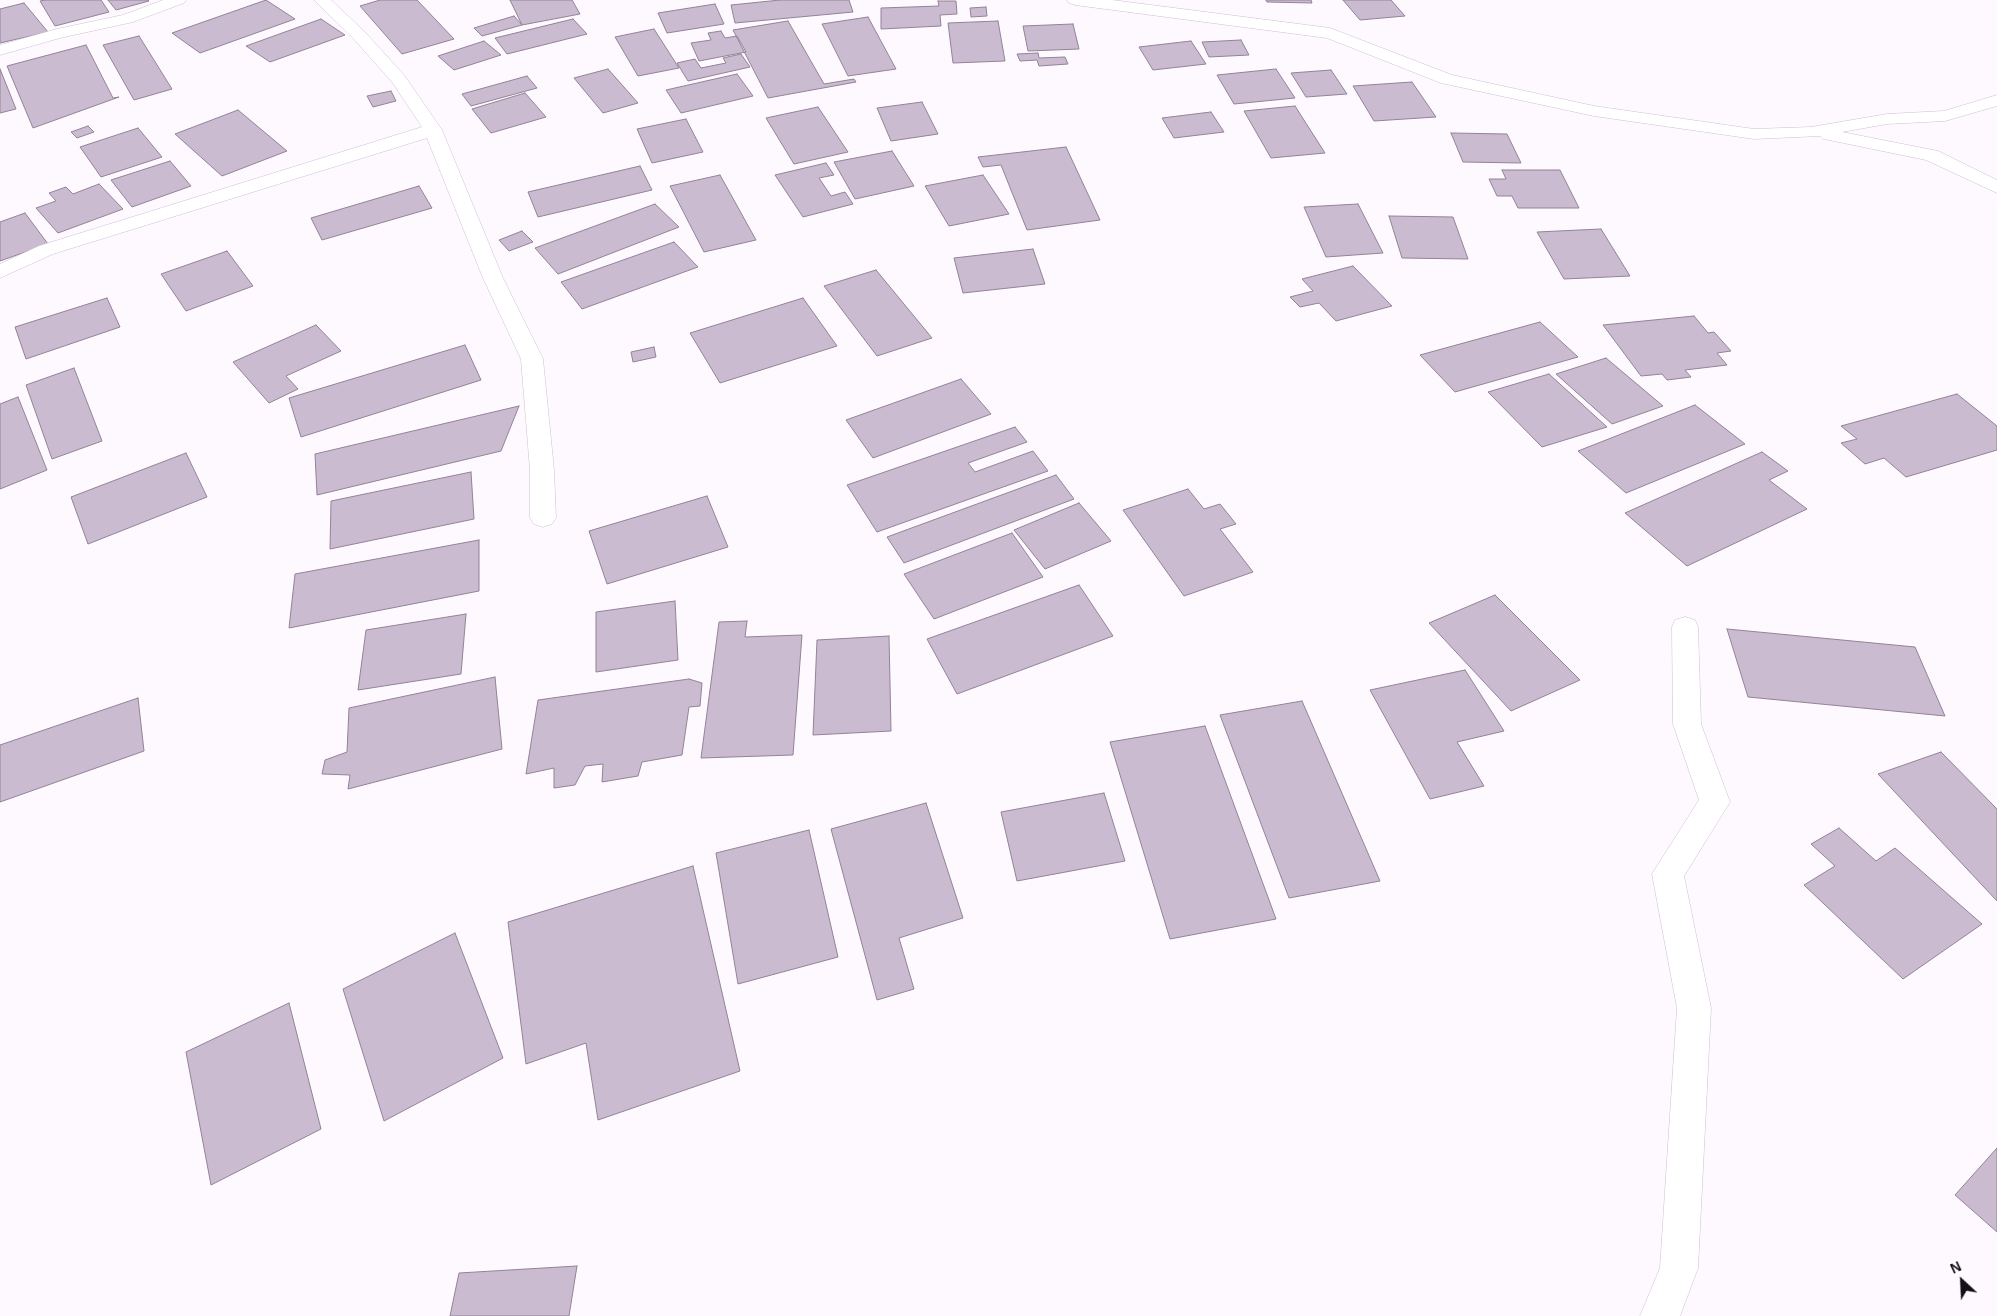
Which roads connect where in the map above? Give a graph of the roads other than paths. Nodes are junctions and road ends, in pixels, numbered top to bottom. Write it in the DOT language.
graph roads {
  1 [pos="178,0"];
  2 [pos="322,0"];
  3 [pos="1075,0"];
  4 [pos="0,50"];
  5 [pos="1997,100"];
  6 [pos="434,130"];
  7 [pos="1810,132"];
  8 [pos="1997,187"];
  9 [pos="0,272"];
  10 [pos="543,518"];
  11 [pos="1685,627"];
  12 [pos="1660,1316"];
  1 -- 4 [label="street"];
  2 -- 6 [label="street"];
  3 -- 7 [label="street"];
  5 -- 7 [label="street"];
  6 -- 9 [label="street"];
  6 -- 10 [label="street"];
  7 -- 8 [label="street"];
  11 -- 12 [label="street"];
}
